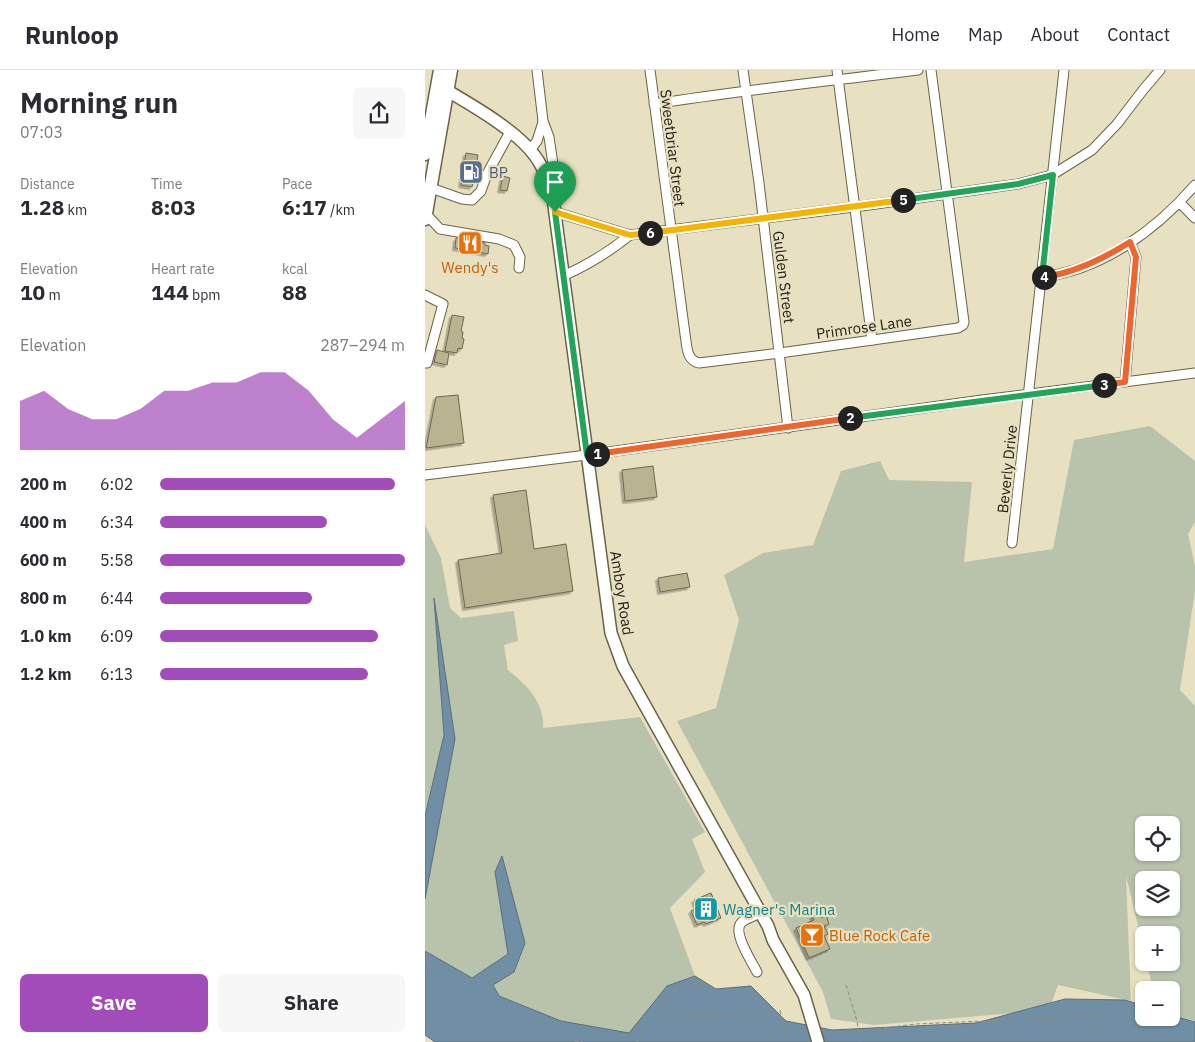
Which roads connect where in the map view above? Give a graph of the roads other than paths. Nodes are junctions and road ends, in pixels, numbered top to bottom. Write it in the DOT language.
graph roads {
  1 [pos="440,70"];
  2 [pos="451,70"];
  3 [pos="537,70"];
  4 [pos="650,70"];
  5 [pos="743,70"];
  6 [pos="837,70"];
  7 [pos="919,70"];
  8 [pos="931,70"];
  9 [pos="1064,70"];
  10 [pos="1160,70"];
  11 [pos="425,78"];
  12 [pos="838,80"];
  13 [pos="443,88"];
  14 [pos="745,91"];
  15 [pos="654,104"];
  16 [pos="543,121"];
  17 [pos="510,132"];
  18 [pos="530,150"];
  19 [pos="425,154"];
  20 [pos="1053,175"];
  21 [pos="1195,185"];
  22 [pos="431,188"];
  23 [pos="552,191"];
  24 [pos="947,194"];
  25 [pos="1180,203"];
  26 [pos="856,206"];
  27 [pos="555,212"];
  28 [pos="425,216"];
  29 [pos="763,218"];
  30 [pos="1195,218"];
  31 [pos="670,230"];
  32 [pos="630,235"];
  33 [pos="1130,242"];
  34 [pos="519,268"];
  35 [pos="563,276"];
  36 [pos="1042,277"];
  37 [pos="425,295"];
  38 [pos="872,340"];
  39 [pos="780,353"];
  40 [pos="708,362"];
  41 [pos="425,363"];
  42 [pos="1195,373"];
  43 [pos="1125,382"];
  44 [pos="1029,394"];
  45 [pos="788,428"];
  46 [pos="587,455"];
  47 [pos="425,475"];
  48 [pos="1012,543"];
  49 [pos="760,913"];
  50 [pos="757,972"];
  51 [pos="818,1042"];
  1 -- 13 [label="highway"];
  2 -- 13 [label="highway"];
  3 -- 16 [label="street, Amboy Road"];
  4 -- 15 [label="street, Sweetbriar Street"];
  5 -- 14 [label="street, Gulden Street"];
  6 -- 12 [label="street"];
  7 -- 12 [label="street"];
  8 -- 24 [label="street"];
  9 -- 20 [label="street, Beverly Drive"];
  10 -- 20 [label="street"];
  11 -- 13 [label="highway"];
  12 -- 14 [label="street"];
  12 -- 26 [label="street"];
  13 -- 17 [label="main road, Amboy Road"];
  13 -- 19 [label="highway"];
  13 -- 22 [label="highway"];
  14 -- 15 [label="street"];
  14 -- 29 [label="street, Gulden Street"];
  15 -- 31 [label="street, Sweetbriar Street"];
  16 -- 18 [label="street, Amboy Road"];
  16 -- 23 [label="street, Amboy Road"];
  17 -- 18 [label="main road, Amboy Road"];
  17 -- 22 [label="street"];
  18 -- 23 [label="main road, Amboy Road"];
  20 -- 24 [label="street"];
  20 -- 36 [label="street, Beverly Drive"];
  21 -- 25 [label="street"];
  22 -- 28 [label="highway"];
  23 -- 27 [label="main road, Amboy Road"];
  24 -- 26 [label="street"];
  24 -- 38 [label="street, Primrose Lane"];
  25 -- 30 [label="street"];
  25 -- 33 [label="street"];
  26 -- 29 [label="street"];
  26 -- 38 [label="street"];
  27 -- 32 [label="street"];
  27 -- 35 [label="main road, Amboy Road"];
  28 -- 34 [label="street"];
  29 -- 31 [label="street"];
  29 -- 39 [label="street, Gulden Street"];
  31 -- 32 [label="street"];
  31 -- 40 [label="street, Sweetbriar Street"];
  32 -- 35 [label="street"];
  33 -- 36 [label="street"];
  33 -- 43 [label="street"];
  35 -- 46 [label="main road, Amboy Road"];
  36 -- 44 [label="street, Beverly Drive"];
  37 -- 41 [label="street"];
  38 -- 39 [label="street, Primrose Lane"];
  39 -- 40 [label="street, Primrose Lane"];
  39 -- 45 [label="street, Gulden Street"];
  42 -- 43 [label="street"];
  43 -- 44 [label="street"];
  44 -- 45 [label="street"];
  44 -- 48 [label="street, Beverly Drive"];
  45 -- 46 [label="street"];
  46 -- 47 [label="street"];
  46 -- 49 [label="main road, Amboy Road"];
  49 -- 50 [label="street"];
  49 -- 51 [label="main road, Amboy Road"];
}
